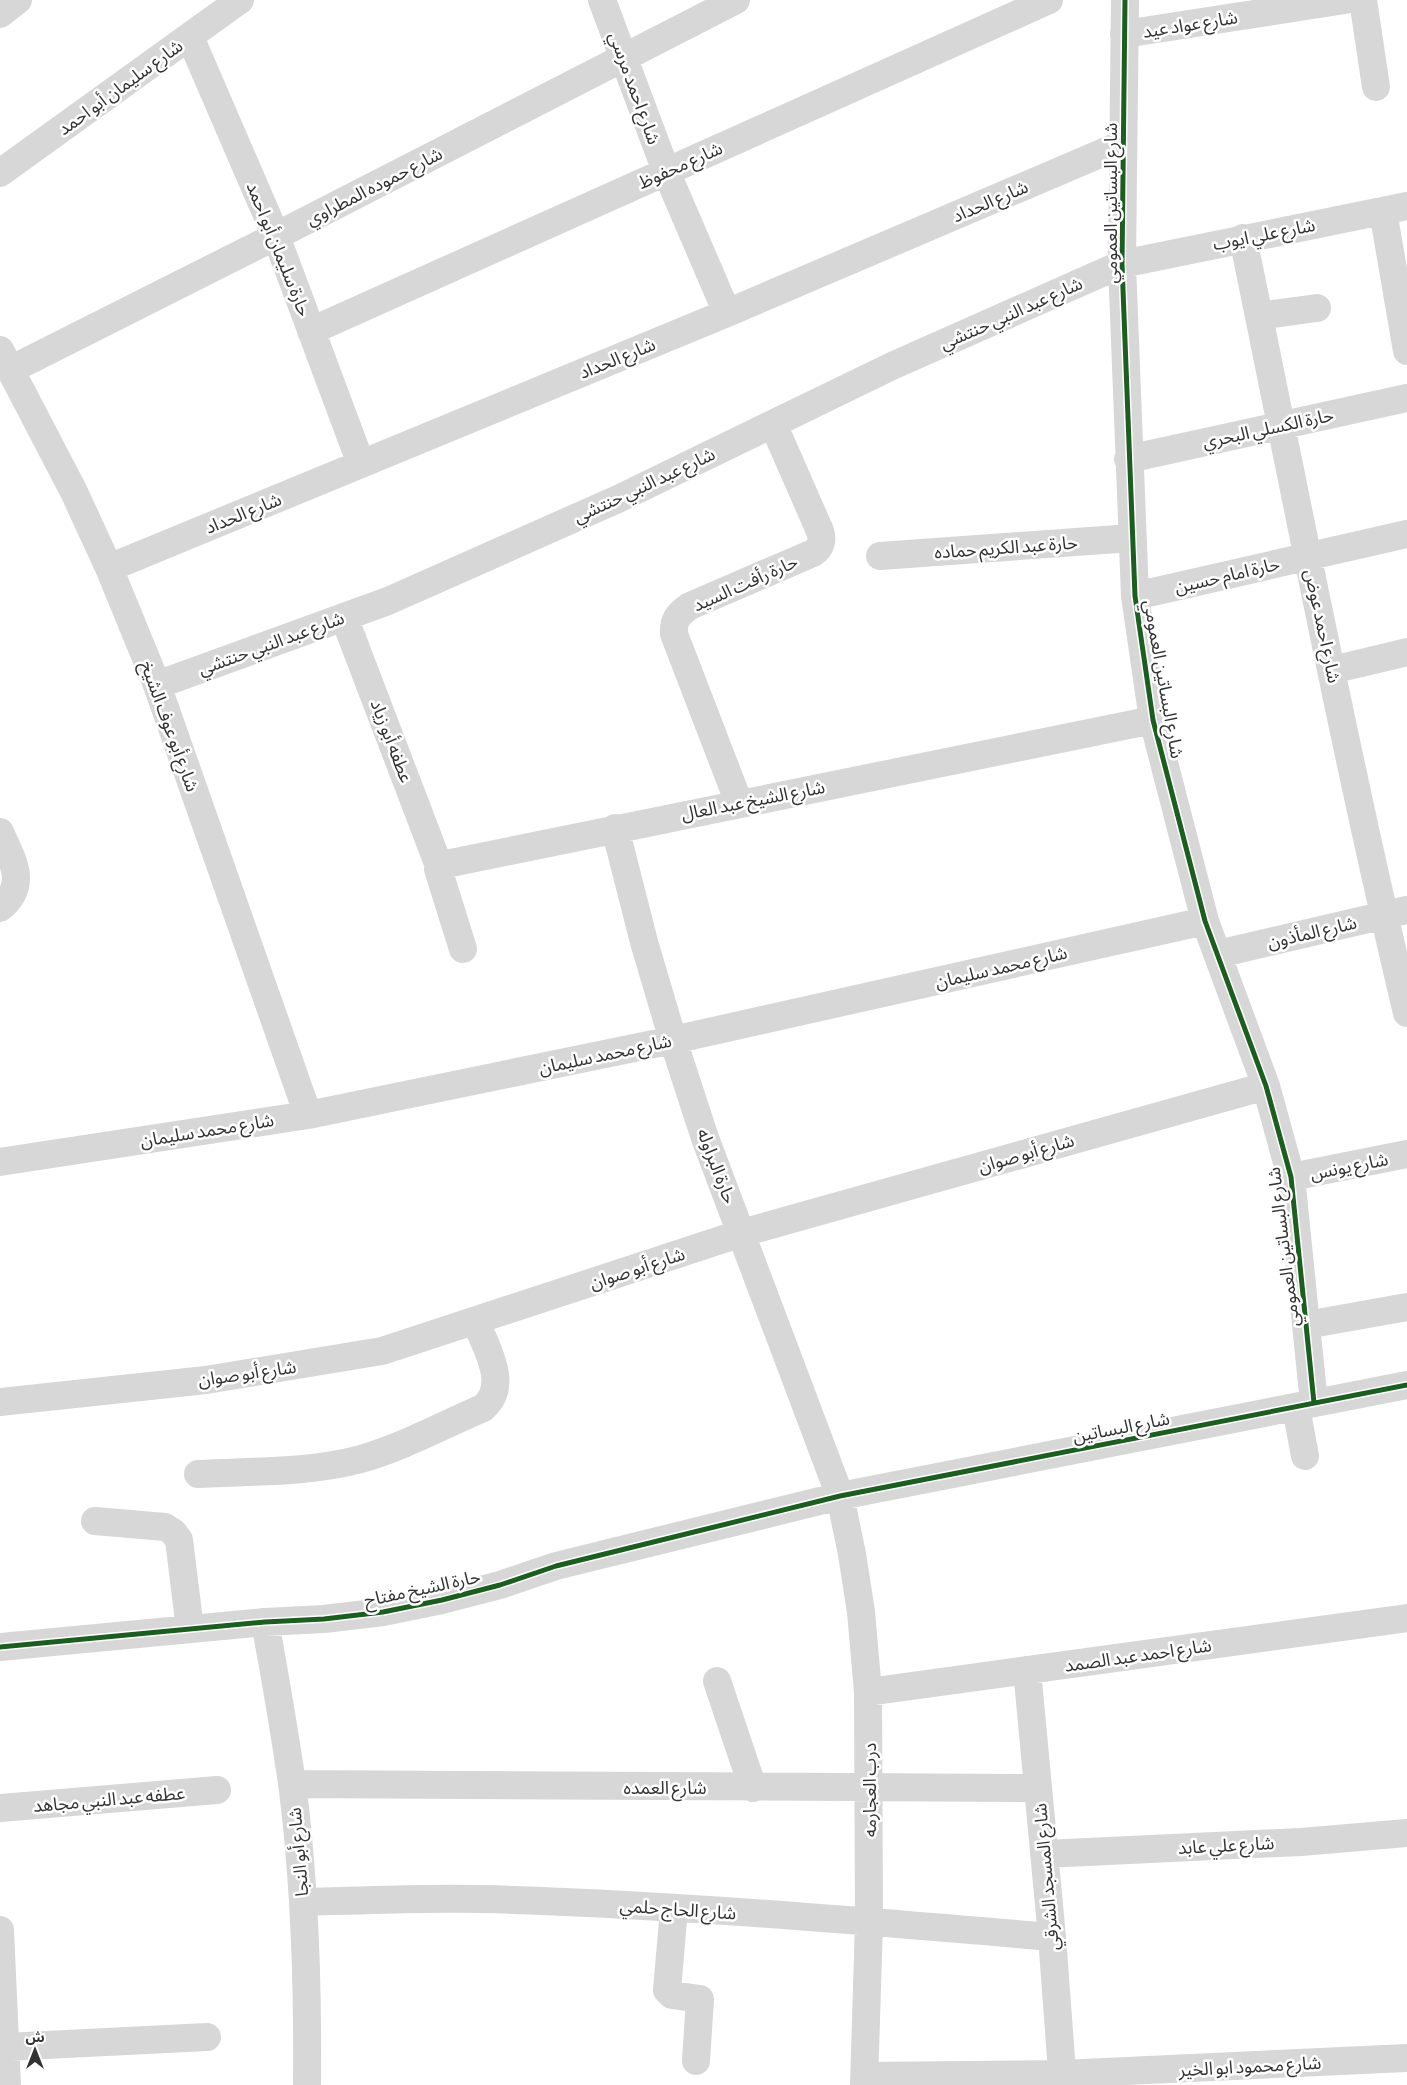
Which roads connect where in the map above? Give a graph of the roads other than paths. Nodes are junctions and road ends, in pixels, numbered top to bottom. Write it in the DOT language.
graph roads {
  1 [pos="18,0"];
  2 [pos="240,0"];
  3 [pos="602,0"];
  4 [pos="736,0"];
  5 [pos="1049,0"];
  6 [pos="1125,0"];
  7 [pos="1345,0"];
  8 [pos="1364,0"];
  9 [pos="0,14"];
  10 [pos="1124,34"];
  11 [pos="190,37"];
  12 [pos="624,57"];
  13 [pos="1376,87"];
  14 [pos="1123,144"];
  15 [pos="666,171"];
  16 [pos="0,173"];
  17 [pos="1395,208"];
  18 [pos="276,236"];
  19 [pos="1243,238"];
  20 [pos="1122,264"];
  21 [pos="1317,308"];
  22 [pos="727,313"];
  23 [pos="1259,316"];
  24 [pos="311,331"];
  25 [pos="1407,351"];
  26 [pos="5,360"];
  27 [pos="1407,398"];
  28 [pos="773,424"];
  29 [pos="1281,424"];
  30 [pos="1128,459"];
  31 [pos="360,464"];
  32 [pos="1407,534"];
  33 [pos="1132,538"];
  34 [pos="880,556"];
  35 [pos="1308,557"];
  36 [pos="109,568"];
  37 [pos="1135,596"];
  38 [pos="344,617"];
  39 [pos="1407,652"];
  40 [pos="1332,670"];
  41 [pos="157,685"];
  42 [pos="1153,720"];
  43 [pos="739,803"];
  44 [pos="615,828"];
  45 [pos="0,832"];
  46 [pos="439,866"];
  47 [pos="8,898"];
  48 [pos="1395,913"];
  49 [pos="1205,921"];
  50 [pos="463,949"];
  51 [pos="1218,954"];
  52 [pos="1407,1013"];
  53 [pos="673,1040"];
  54 [pos="1266,1086"];
  55 [pos="308,1114"];
  56 [pos="1407,1154"];
  57 [pos="0,1162"];
  58 [pos="1291,1177"];
  59 [pos="742,1233"];
  60 [pos="1407,1307"];
  61 [pos="476,1322"];
  62 [pos="1306,1325"];
  63 [pos="1407,1385"];
  64 [pos="0,1402"];
  65 [pos="1305,1405"];
  66 [pos="1305,1456"];
  67 [pos="198,1474"];
  68 [pos="840,1496"];
  69 [pos="95,1521"];
  70 [pos="1407,1618"];
  71 [pos="265,1622"];
  72 [pos="190,1629"];
  73 [pos="0,1647"];
  74 [pos="1027,1670"];
  75 [pos="717,1681"];
  76 [pos="868,1692"];
  77 [pos="292,1784"];
  78 [pos="753,1788"];
  79 [pos="868,1788"];
  80 [pos="1038,1788"];
  81 [pos="217,1790"];
  82 [pos="0,1808"];
  83 [pos="1407,1833"];
  84 [pos="1045,1854"];
  85 [pos="303,1902"];
  86 [pos="674,1909"];
  87 [pos="869,1922"];
  88 [pos="0,1930"];
  89 [pos="1052,1937"];
  90 [pos="207,2038"];
  91 [pos="6,2047"];
  92 [pos="1407,2058"];
  93 [pos="696,2061"];
  94 [pos="1199,2077"];
  95 [pos="1062,2079"];
  96 [pos="864,2081"];
  97 [pos="7,2085"];
  98 [pos="307,2085"];
  1 -- 9 [label="street"];
  2 -- 11 [label="street, شارع سليمان أبو احمد"];
  3 -- 12 [label="street, شارع احمد مرسي"];
  4 -- 12 [label="street, شارع حموده المطراوي"];
  5 -- 15 [label="street, شارع محفوظ"];
  6 -- 10 [label="street, شارع البساتين العمومي"];
  7 -- 10 [label="street, شارع عواد عيد"];
  8 -- 13 [label="street"];
  10 -- 14 [label="street, شارع البساتين العمومي"];
  11 -- 16 [label="street, شارع سليمان أبو احمد"];
  11 -- 18 [label="street, حارة سليمان أبو احمد"];
  12 -- 15 [label="street, شارع احمد مرسي"];
  12 -- 18 [label="street, شارع حموده المطراوي"];
  14 -- 20 [label="street, شارع البساتين العمومي"];
  14 -- 22 [label="street, شارع الحداد"];
  15 -- 22 [label="street, شارع احمد مرسي"];
  15 -- 24 [label="street, شارع محفوظ"];
  17 -- 19 [label="street, شارع علي ايوب"];
  17 -- 25 [label="street"];
  18 -- 24 [label="street, حارة سليمان أبو احمد"];
  18 -- 26 [label="street, شارع حموده المطراوي"];
  19 -- 20 [label="street, شارع علي ايوب"];
  19 -- 23 [label="street, شارع احمد عوض"];
  20 -- 28 [label="street, شارع عبد النبي حنتشي"];
  20 -- 30 [label="street, شارع البساتين العمومي"];
  21 -- 23 [label="street"];
  22 -- 31 [label="street, شارع الحداد"];
  23 -- 29 [label="street, شارع احمد عوض"];
  24 -- 31 [label="street, حارة سليمان أبو احمد"];
  26 -- 36 [label="street, شارع أبو عوف الشيخ"];
  27 -- 29 [label="street, حارة الكسلي البحري"];
  28 -- 38 [label="street, شارع عبد النبي حنتشي"];
  28 -- 43 [label="street, حارة رأفت السيد"];
  29 -- 30 [label="street, حارة الكسلي البحري"];
  29 -- 35 [label="street, شارع احمد عوض"];
  30 -- 33 [label="street, شارع البساتين العمومي"];
  31 -- 36 [label="street, شارع الحداد"];
  32 -- 35 [label="street, حارة امام حسين"];
  33 -- 34 [label="street, حارة عبد الكريم حماده"];
  33 -- 37 [label="street, شارع البساتين العمومي"];
  35 -- 37 [label="street, حارة امام حسين"];
  35 -- 40 [label="street, شارع احمد عوض"];
  36 -- 41 [label="street, شارع أبو عوف الشيخ"];
  37 -- 42 [label="street, شارع البساتين العمومي"];
  38 -- 41 [label="street, شارع عبد النبي حنتشي"];
  38 -- 46 [label="street, عطفه أبو زياد"];
  39 -- 40 [label="street"];
  40 -- 48 [label="street, شارع احمد عوض"];
  41 -- 55 [label="street, شارع أبو عوف الشيخ"];
  42 -- 43 [label="street, شارع الشيخ عبد العال"];
  42 -- 49 [label="street, شارع البساتين العمومي"];
  43 -- 44 [label="street, شارع الشيخ عبد العال"];
  44 -- 46 [label="street, شارع الشيخ عبد العال"];
  44 -- 53 [label="street, حارة البراوله"];
  45 -- 47 [label="street"];
  46 -- 50 [label="street"];
  48 -- 51 [label="street, شارع المأذون"];
  48 -- 52 [label="street, شارع احمد عوض"];
  49 -- 51 [label="street, شارع البساتين العمومي"];
  49 -- 53 [label="street, شارع محمد سليمان"];
  51 -- 54 [label="street, شارع البساتين العمومي"];
  53 -- 55 [label="street, شارع محمد سليمان"];
  53 -- 59 [label="street, حارة البراوله"];
  54 -- 58 [label="street, شارع البساتين العمومي"];
  54 -- 59 [label="street, شارع أبو صوان"];
  55 -- 57 [label="street, شارع محمد سليمان"];
  56 -- 58 [label="street, شارع يونس"];
  58 -- 62 [label="street, شارع البساتين العمومي"];
  59 -- 61 [label="street, شارع أبو صوان"];
  59 -- 68 [label="street, حارة البراوله"];
  60 -- 62 [label="street"];
  61 -- 64 [label="street, شارع أبو صوان"];
  61 -- 67 [label="street"];
  62 -- 65 [label="street, شارع البساتين العمومي"];
  63 -- 65 [label="street, شارع البساتين"];
  65 -- 66 [label="street, شارع البساتين العمومي"];
  65 -- 68 [label="street, شارع البساتين"];
  68 -- 71 [label="street, حارة الشيخ مفتاح"];
  68 -- 76 [label="street, درب العجارمه"];
  69 -- 72 [label="street"];
  70 -- 74 [label="street, شارع احمد عبد الصمد"];
  71 -- 72 [label="street, حارة الشيخ مفتاح"];
  71 -- 77 [label="street, شارع أبو النجا"];
  72 -- 73 [label="street, حارة الشيخ مفتاح"];
  74 -- 76 [label="street, شارع احمد عبد الصمد"];
  74 -- 80 [label="street, شارع المسجد الشرقي"];
  75 -- 78 [label="street"];
  76 -- 79 [label="street, درب العجارمه"];
  77 -- 78 [label="street, شارع العمده"];
  77 -- 85 [label="street, شارع أبو النجا"];
  78 -- 79 [label="street, شارع العمده"];
  79 -- 80 [label="street, شارع العمده"];
  79 -- 87 [label="street, درب العجارمه"];
  80 -- 84 [label="street, شارع المسجد الشرقي"];
  81 -- 82 [label="street, عطفه عبد النبي مجاهد"];
  83 -- 84 [label="street, شارع علي عابد"];
  84 -- 89 [label="street, شارع المسجد الشرقي"];
  85 -- 86 [label="street, شارع الحاج حلمي"];
  85 -- 98 [label="street, شارع أبو النجا"];
  86 -- 87 [label="street, شارع الحاج حلمي"];
  86 -- 93 [label="street"];
  87 -- 89 [label="street, شارع الحاج حلمي"];
  87 -- 96 [label="street, درب العجارمه"];
  88 -- 91 [label="street"];
  89 -- 95 [label="street, شارع المسجد الشرقي"];
  90 -- 91 [label="street"];
  91 -- 97 [label="street"];
  92 -- 94 [label="street, شارع محمود ابو الخير"];
  94 -- 95 [label="street, شارع محمود ابو الخير"];
  95 -- 96 [label="street, شارع محمود ابو الخير"];
}
